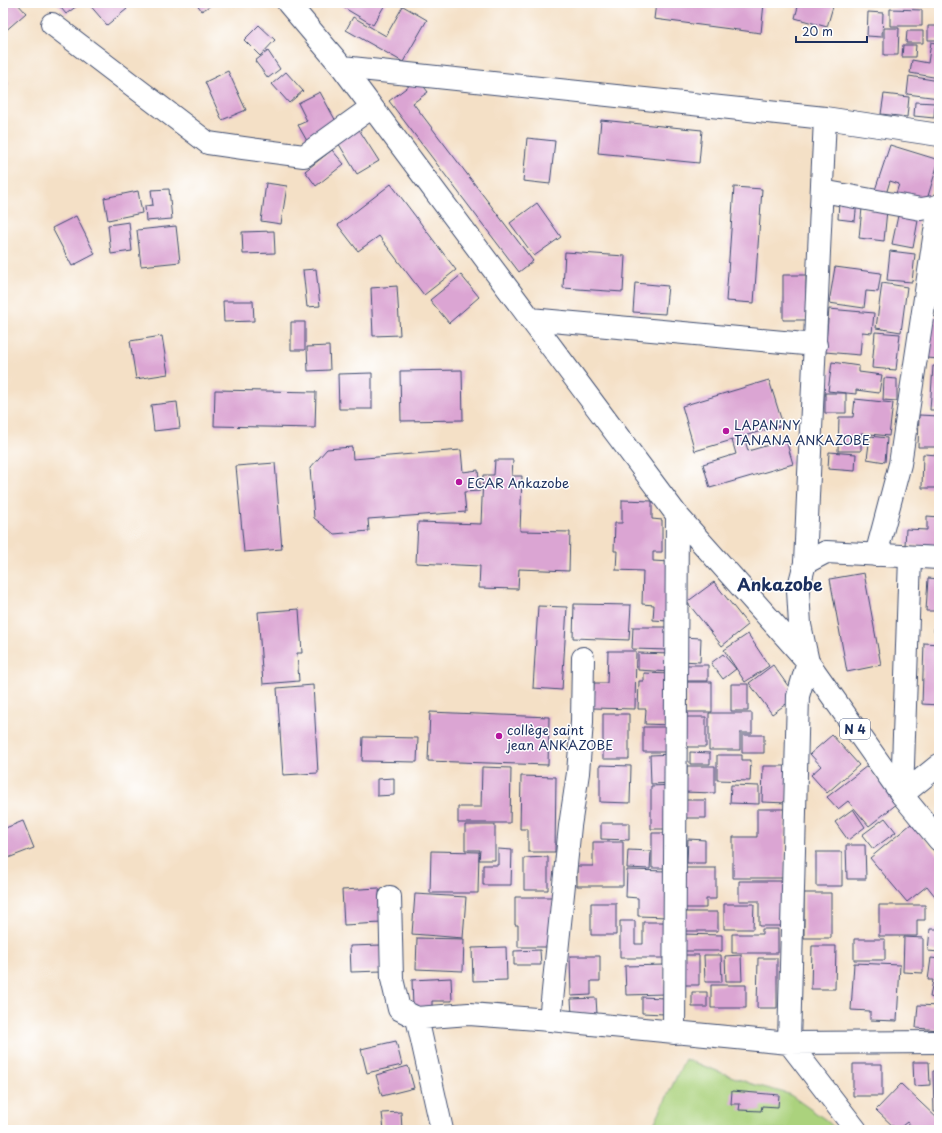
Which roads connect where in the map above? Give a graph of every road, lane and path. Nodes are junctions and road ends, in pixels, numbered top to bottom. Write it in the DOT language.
graph roads {
  1 [pos="291,5"];
  2 [pos="52,24"];
  3 [pos="342,68"];
  4 [pos="372,107"];
  5 [pos="825,118"];
  6 [pos="939,135"];
  7 [pos="822,191"];
  8 [pos="939,206"];
  9 [pos="530,319"];
  10 [pos="816,345"];
  11 [pos="676,515"];
  12 [pos="876,555"];
  13 [pos="910,557"];
  14 [pos="939,558"];
  15 [pos="805,563"];
  16 [pos="583,658"];
  17 [pos="808,662"];
  18 [pos="939,765"];
  19 [pos="902,795"];
  20 [pos="939,840"];
  21 [pos="390,897"];
  22 [pos="417,1018"];
  23 [pos="550,1020"];
  24 [pos="674,1033"];
  25 [pos="939,1042"];
  26 [pos="789,1043"];
  27 [pos="442,1130"];
  28 [pos="856,1130"];
  1 -- 3 [label="street"];
  2 -- 4 [label="street"];
  3 -- 4 [label="street"];
  3 -- 5 [label="street"];
  4 -- 9 [label="street"];
  5 -- 6 [label="street"];
  5 -- 7 [label="street"];
  7 -- 8 [label="street"];
  7 -- 10 [label="street"];
  8 -- 12 [label="street"];
  9 -- 10 [label="street"];
  9 -- 11 [label="street"];
  10 -- 15 [label="street"];
  11 -- 17 [label="street"];
  11 -- 24 [label="street"];
  12 -- 13 [label="street"];
  12 -- 15 [label="street"];
  13 -- 14 [label="street"];
  13 -- 19 [label="street"];
  15 -- 17 [label="street, N 4"];
  16 -- 23 [label="street"];
  17 -- 19 [label="street, N 4"];
  17 -- 26 [label="street"];
  18 -- 19 [label="street"];
  19 -- 20 [label="street, N 4"];
  21 -- 22 [label="street"];
  22 -- 23 [label="street"];
  22 -- 27 [label="street"];
  23 -- 24 [label="street"];
  24 -- 26 [label="street"];
  25 -- 26 [label="street"];
  26 -- 28 [label="street"];
}
